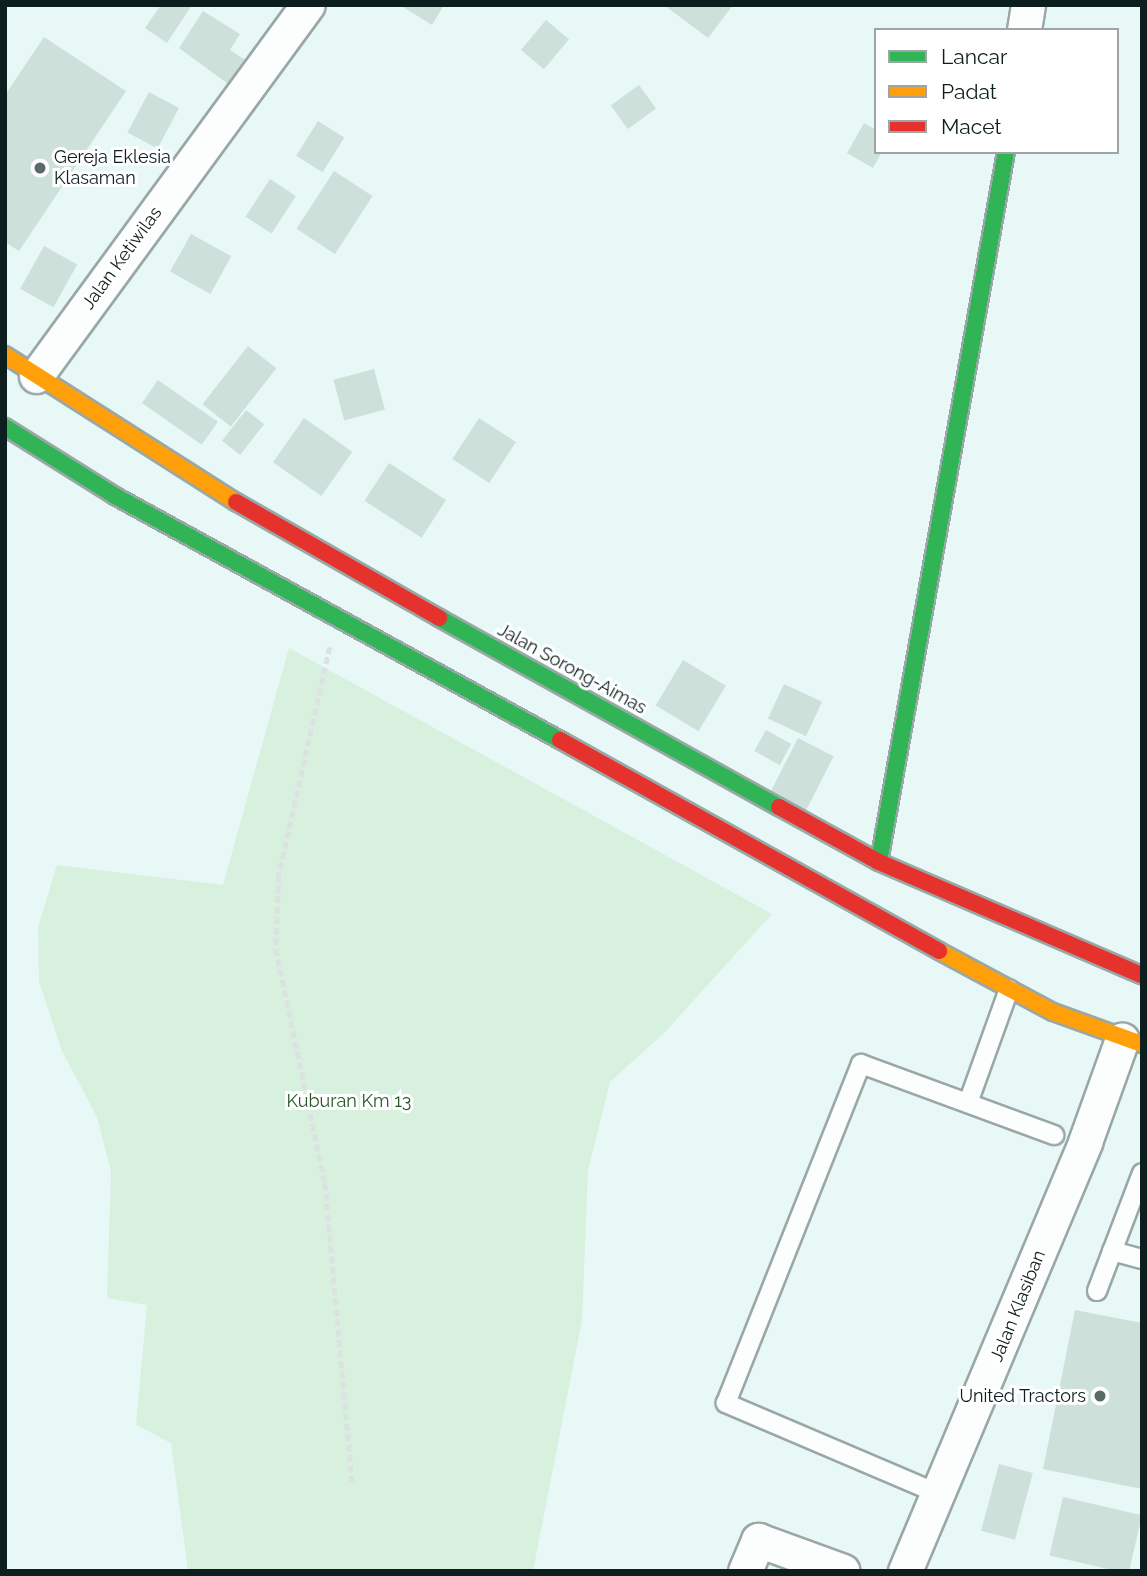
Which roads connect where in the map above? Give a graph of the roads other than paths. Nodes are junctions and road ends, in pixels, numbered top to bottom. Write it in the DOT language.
graph roads {
  1 [pos="307,5"];
  2 [pos="1028,5"];
  3 [pos="1024,28"];
  4 [pos="1006,154"];
  5 [pos="5,355"];
  6 [pos="36,376"];
  7 [pos="5,427"];
  8 [pos="879,862"];
  9 [pos="1142,975"];
  10 [pos="1009,989"];
  11 [pos="1132,1041"];
  12 [pos="968,1103"];
  13 [pos="1054,1135"];
  14 [pos="1142,1173"];
  15 [pos="1112,1251"];
  16 [pos="1142,1259"];
  17 [pos="1097,1291"];
  18 [pos="939,1494"];
  19 [pos="745,1571"];
  20 [pos="843,1571"];
  21 [pos="905,1571"];
  1 -- 6 [label="street, Jalan Ketiwilas"];
  2 -- 3 [label="street"];
  4 -- 8 [label="main road"];
  5 -- 6 [label="main road, Jalan Sorong-Aimas"];
  6 -- 8 [label="main road, Jalan Sorong-Aimas"];
  7 -- 10 [label="main road"];
  8 -- 9 [label="main road, Jalan Sorong-Aimas"];
  10 -- 11 [label="main road"];
  10 -- 12 [label="lane"];
  11 -- 18 [label="street, Jalan Klasiban"];
  12 -- 13 [label="lane"];
  12 -- 18 [label="lane"];
  14 -- 15 [label="lane"];
  15 -- 16 [label="lane"];
  15 -- 17 [label="lane"];
  18 -- 21 [label="street, Jalan Klasiban"];
  19 -- 20 [label="street"];
}
